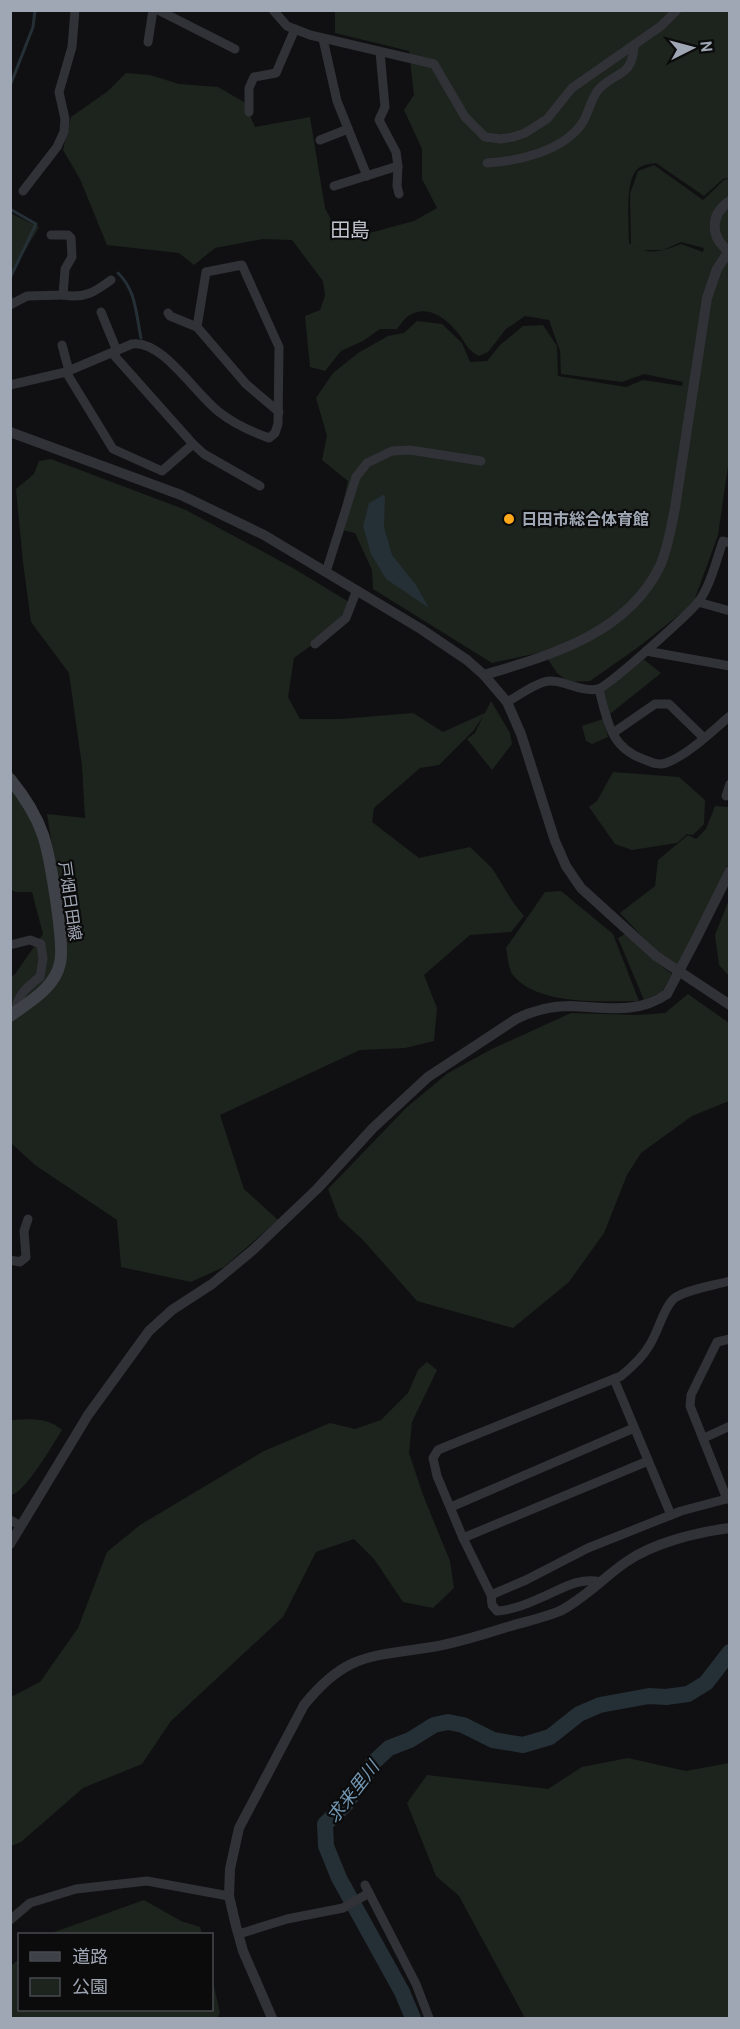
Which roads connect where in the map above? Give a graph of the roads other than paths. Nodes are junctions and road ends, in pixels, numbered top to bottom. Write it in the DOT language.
graph roads {
  1 [pos="75,10"];
  2 [pos="153,10"];
  3 [pos="158,10"];
  4 [pos="273,10"];
  5 [pos="677,10"];
  6 [pos="295,29"];
  7 [pos="323,39"];
  8 [pos="148,42"];
  9 [pos="634,45"];
  10 [pos="235,49"];
  11 [pos="380,52"];
  12 [pos="249,112"];
  13 [pos="348,129"];
  14 [pos="320,140"];
  15 [pos="487,163"];
  16 [pos="398,166"];
  17 [pos="367,176"];
  18 [pos="334,186"];
  19 [pos="24,191"];
  20 [pos="399,194"];
  21 [pos="729,201"];
  22 [pos="51,235"];
  23 [pos="729,252"];
  24 [pos="111,280"];
  25 [pos="63,295"];
  26 [pos="10,305"];
  27 [pos="101,312"];
  28 [pos="168,313"];
  29 [pos="197,327"];
  30 [pos="62,345"];
  31 [pos="115,352"];
  32 [pos="67,371"];
  33 [pos="10,385"];
  34 [pos="279,412"];
  35 [pos="10,432"];
  36 [pos="193,444"];
  37 [pos="481,461"];
  38 [pos="260,486"];
  39 [pos="729,543"];
  40 [pos="326,572"];
  41 [pos="356,592"];
  42 [pos="698,602"];
  43 [pos="729,611"];
  44 [pos="315,644"];
  45 [pos="646,651"];
  46 [pos="729,666"];
  47 [pos="484,675"];
  48 [pos="600,689"];
  49 [pos="507,702"];
  50 [pos="729,716"];
  51 [pos="613,733"];
  52 [pos="704,738"];
  53 [pos="10,780"];
  54 [pos="729,784"];
  55 [pos="726,796"];
  56 [pos="729,871"];
  57 [pos="11,945"];
  58 [pos="729,1005"];
  59 [pos="13,1015"];
  60 [pos="28,1219"];
  61 [pos="10,1260"];
  62 [pos="729,1281"];
  63 [pos="729,1339"];
  64 [pos="614,1378"];
  65 [pos="729,1426"];
  66 [pos="634,1428"];
  67 [pos="704,1438"];
  68 [pos="648,1461"];
  69 [pos="728,1499"];
  70 [pos="451,1507"];
  71 [pos="671,1515"];
  72 [pos="10,1520"];
  73 [pos="21,1526"];
  74 [pos="729,1528"];
  75 [pos="463,1538"];
  76 [pos="10,1544"];
  77 [pos="601,1582"];
  78 [pos="491,1596"];
  79 [pos="229,1896"];
  80 [pos="10,1920"];
  81 [pos="238,1934"];
  82 [pos="272,2019"];
  83 [pos="429,2019"];
  1 -- 19 [label="street"];
  2 -- 8 [label="street"];
  3 -- 10 [label="street"];
  4 -- 6 [label="street"];
  5 -- 9 [label="street"];
  6 -- 7 [label="street"];
  6 -- 12 [label="street"];
  7 -- 11 [label="street"];
  7 -- 13 [label="street"];
  9 -- 11 [label="street"];
  9 -- 15 [label="street"];
  11 -- 16 [label="street"];
  13 -- 14 [label="street"];
  13 -- 17 [label="street"];
  16 -- 17 [label="street"];
  16 -- 20 [label="street"];
  17 -- 18 [label="street"];
  21 -- 23 [label="street"];
  22 -- 25 [label="street"];
  23 -- 47 [label="street"];
  24 -- 25 [label="street"];
  25 -- 26 [label="street"];
  27 -- 31 [label="street"];
  28 -- 29 [label="street"];
  29 -- 34 [label="street"];
  29 -- 34 [label="street"];
  30 -- 32 [label="street"];
  31 -- 32 [label="street"];
  31 -- 34 [label="street"];
  31 -- 36 [label="street"];
  32 -- 33 [label="street"];
  32 -- 36 [label="street"];
  35 -- 40 [label="street"];
  36 -- 38 [label="street"];
  37 -- 40 [label="street"];
  39 -- 42 [label="street"];
  40 -- 41 [label="street"];
  41 -- 44 [label="street"];
  41 -- 47 [label="street"];
  42 -- 43 [label="street"];
  42 -- 45 [label="street"];
  45 -- 46 [label="street"];
  45 -- 48 [label="street"];
  47 -- 49 [label="street"];
  48 -- 49 [label="street"];
  48 -- 51 [label="street"];
  49 -- 58 [label="street"];
  50 -- 52 [label="street"];
  51 -- 52 [label="street"];
  51 -- 52 [label="street"];
  53 -- 59 [label="main road, 戸畑日田線"];
  54 -- 55 [label="street"];
  56 -- 73 [label="street, bridge"];
  57 -- 59 [label="street"];
  60 -- 61 [label="street"];
  62 -- 64 [label="street"];
  63 -- 67 [label="street"];
  64 -- 66 [label="street"];
  64 -- 70 [label="street"];
  65 -- 67 [label="street"];
  66 -- 68 [label="street"];
  66 -- 70 [label="street"];
  67 -- 69 [label="street"];
  68 -- 71 [label="street"];
  68 -- 75 [label="street"];
  69 -- 71 [label="street"];
  70 -- 75 [label="street"];
  71 -- 78 [label="street"];
  72 -- 73 [label="street"];
  73 -- 76 [label="street"];
  74 -- 77 [label="street"];
  75 -- 78 [label="street"];
  77 -- 78 [label="street"];
  77 -- 79 [label="street"];
  79 -- 80 [label="street"];
  79 -- 81 [label="street"];
  81 -- 82 [label="street"];
  81 -- 83 [label="street"];
}
